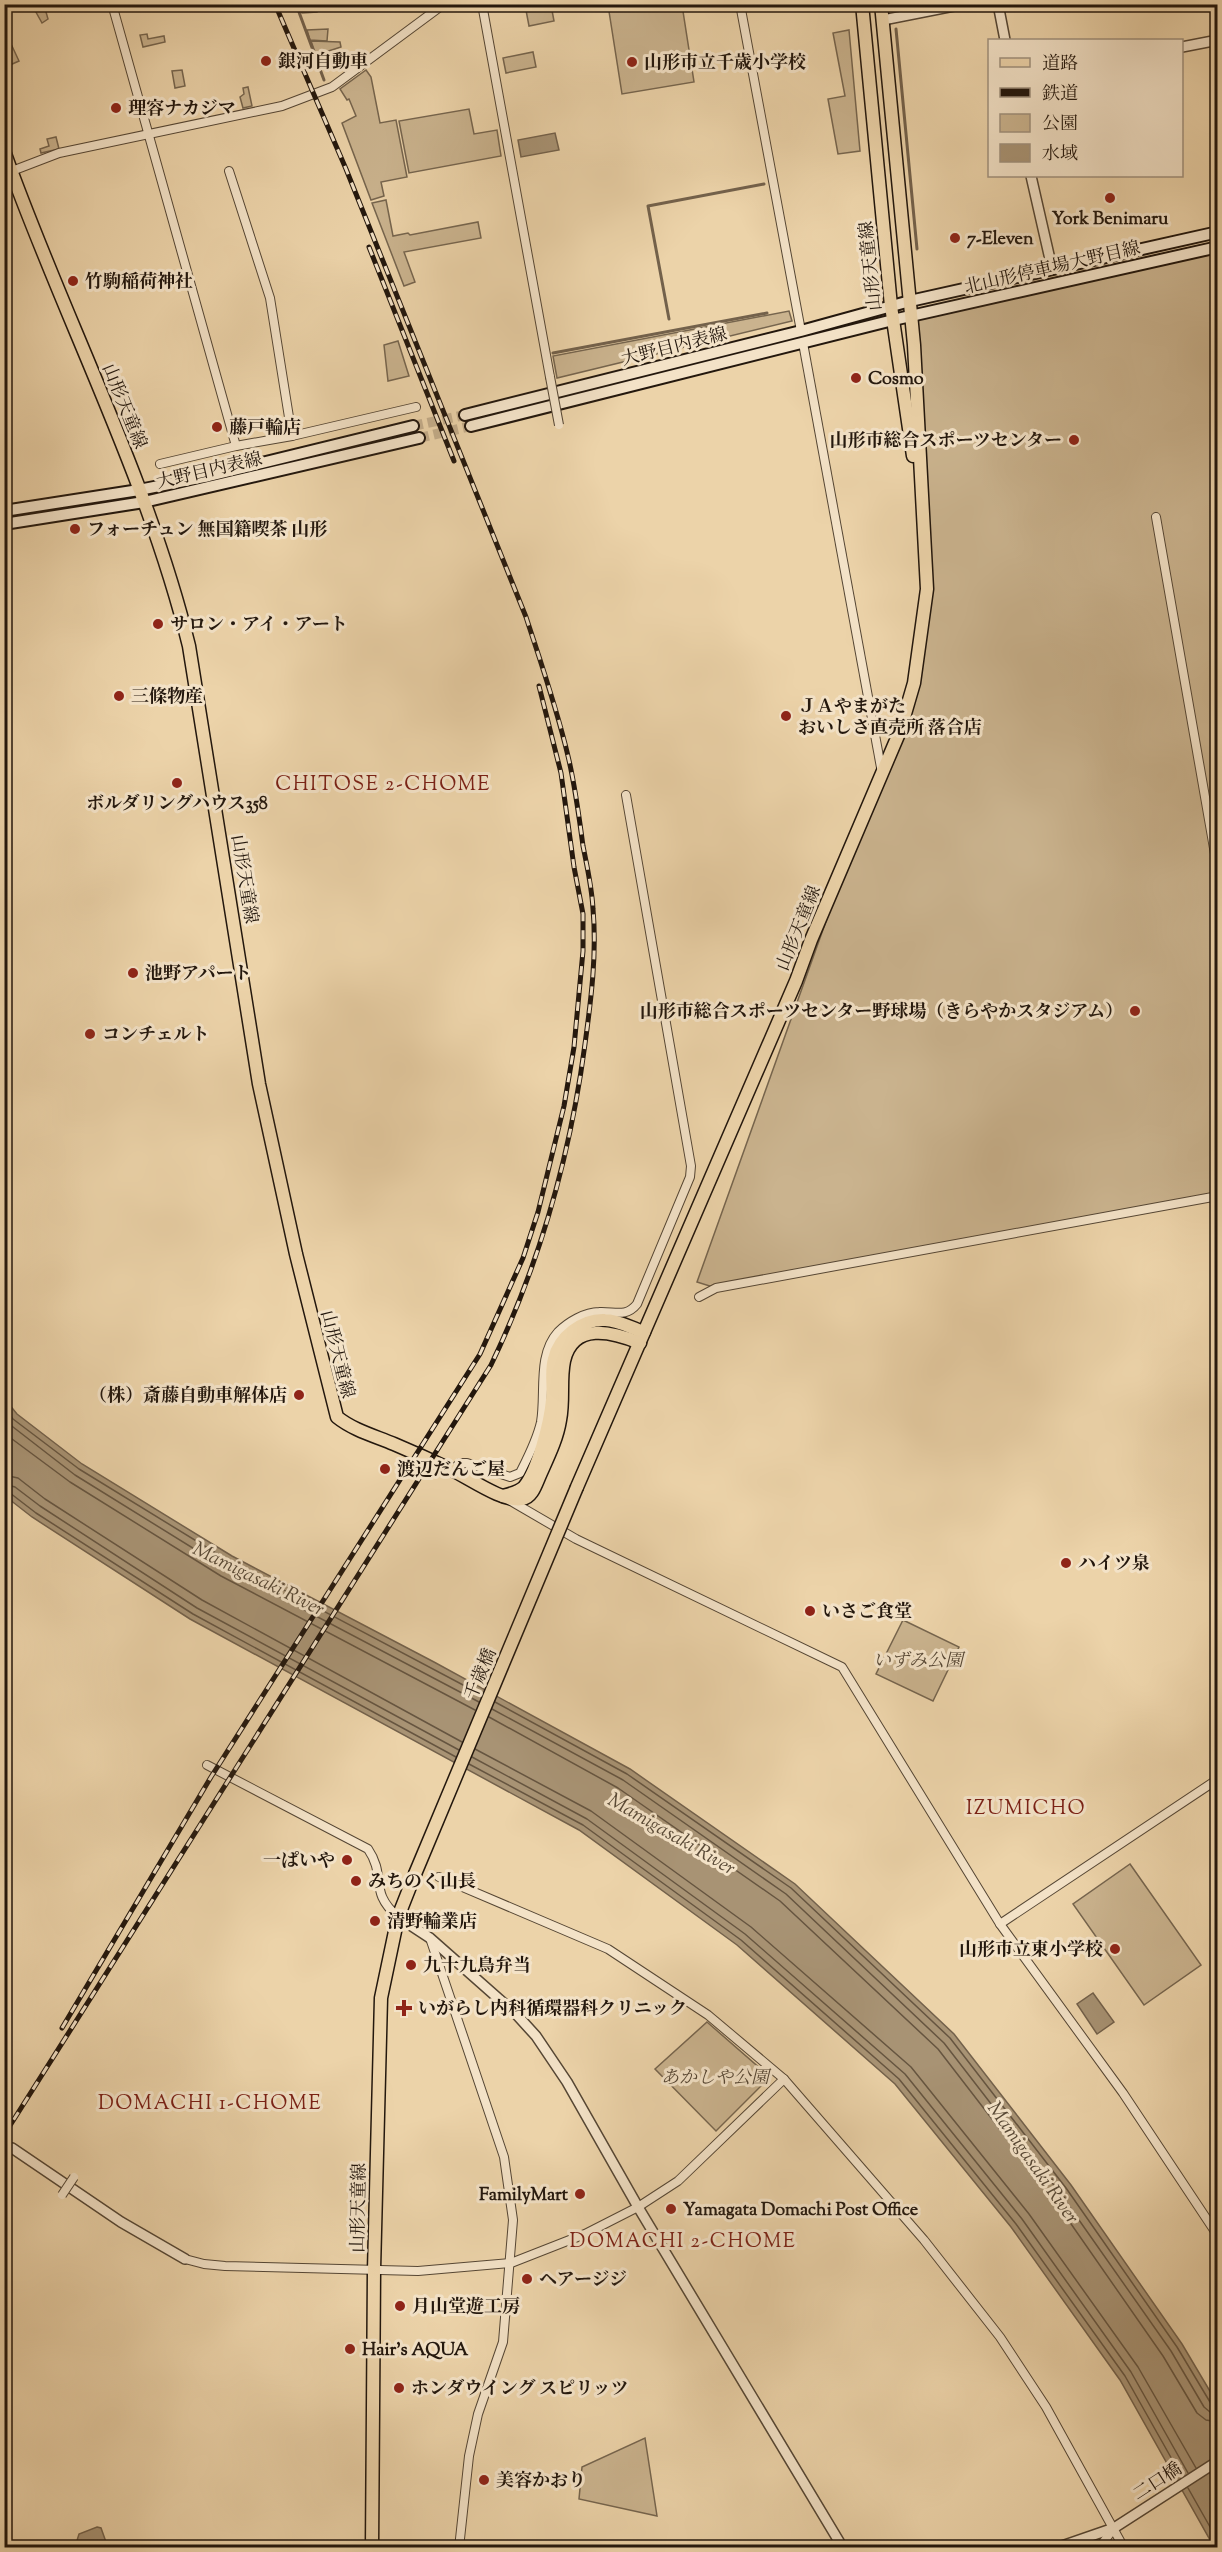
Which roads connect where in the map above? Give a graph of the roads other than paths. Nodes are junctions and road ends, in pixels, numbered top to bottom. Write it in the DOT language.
graph roads {
  1 [pos="112,4"];
  2 [pos="444,4"];
  3 [pos="482,4"];
  4 [pos="740,4"];
  5 [pos="862,4"];
  6 [pos="881,4"];
  7 [pos="964,4"];
  8 [pos="998,4"];
  9 [pos="883,20"];
  10 [pos="1005,39"];
  11 [pos="1218,40"];
  12 [pos="1183,47"];
  13 [pos="149,135"];
  14 [pos="4,151"];
  15 [pos="12,171"];
  16 [pos="229,171"];
  17 [pos="1031,177"];
  18 [pos="1218,232"];
  19 [pos="1218,247"];
  20 [pos="1052,268"];
  21 [pos="910,301"];
  22 [pos="891,306"];
  23 [pos="911,316"];
  24 [pos="893,320"];
  25 [pos="801,331"];
  26 [pos="803,344"];
  27 [pos="416,407"];
  28 [pos="465,415"];
  29 [pos="559,425"];
  30 [pos="413,426"];
  31 [pos="471,426"];
  32 [pos="292,436"];
  33 [pos="419,438"];
  34 [pos="236,446"];
  35 [pos="160,464"];
  36 [pos="139,490"];
  37 [pos="144,502"];
  38 [pos="4,511"];
  39 [pos="1156,517"];
  40 [pos="925,522"];
  41 [pos="4,524"];
  42 [pos="882,774"];
  43 [pos="626,795"];
  44 [pos="1215,854"];
  45 [pos="1218,1196"];
  46 [pos="699,1297"];
  47 [pos="642,1338"];
  48 [pos="452,1470"];
  49 [pos="577,1487"];
  50 [pos="503,1496"];
  51 [pos="207,1765"];
  52 [pos="1218,1779"];
  53 [pos="415,1874"];
  54 [pos="439,1877"];
  55 [pos="398,1917"];
  56 [pos="1000,1924"];
  57 [pos="430,1938"];
  58 [pos="784,2079"];
  59 [pos="12,2148"];
  60 [pos="74,2177"];
  61 [pos="62,2195"];
  62 [pos="638,2207"];
  63 [pos="1218,2236"];
  64 [pos="185,2259"];
  65 [pos="511,2264"];
  66 [pos="374,2270"];
  67 [pos="1218,2461"];
  68 [pos="1114,2528"];
  69 [pos="372,2547"];
  70 [pos="459,2547"];
  71 [pos="843,2547"];
  72 [pos="1056,2547"];
  73 [pos="1099,2547"];
  74 [pos="1124,2547"];
  1 -- 13 [label="street"];
  2 -- 13 [label="street"];
  3 -- 29 [label="street, bridge"];
  4 -- 25 [label="street"];
  5 -- 22 [label="main road, 山形天童線"];
  6 -- 9 [label="main road, 山形天童線"];
  7 -- 9 [label="street"];
  8 -- 10 [label="street"];
  9 -- 21 [label="main road, 山形天童線"];
  11 -- 12 [label="street"];
  13 -- 15 [label="street"];
  13 -- 34 [label="street"];
  14 -- 15 [label="main road, 山形天童線"];
  15 -- 36 [label="main road, 山形天童線"];
  16 -- 32 [label="street"];
  17 -- 20 [label="street"];
  18 -- 20 [label="main road, 北山形停車場大野目線"];
  19 -- 23 [label="main road, 北山形停車場大野目線"];
  20 -- 21 [label="main road, 北山形停車場大野目線"];
  21 -- 22 [label="main road, 北山形停車場大野目線"];
  21 -- 23 [label="main road, 山形天童線"];
  22 -- 24 [label="main road, 山形天童線"];
  22 -- 25 [label="main road, 大野目内表線"];
  23 -- 24 [label="main road, 北山形停車場大野目線"];
  23 -- 40 [label="main road, 山形天童線"];
  24 -- 26 [label="main road, 大野目内表線"];
  24 -- 40 [label="main road, 山形天童線"];
  25 -- 28 [label="main road, 大野目内表線"];
  26 -- 31 [label="main road, 大野目内表線"];
  26 -- 42 [label="street"];
  27 -- 32 [label="street"];
  30 -- 36 [label="main road, 大野目内表線"];
  32 -- 34 [label="street"];
  33 -- 37 [label="main road, 大野目内表線"];
  34 -- 35 [label="street"];
  36 -- 37 [label="main road, 山形天童線"];
  36 -- 38 [label="main road, 大野目内表線"];
  37 -- 41 [label="main road, 大野目内表線"];
  37 -- 48 [label="main road, 山形天童線"];
  39 -- 44 [label="street"];
  40 -- 42 [label="main road, 山形天童線"];
  42 -- 47 [label="main road, 山形天童線"];
  43 -- 48 [label="street"];
  45 -- 46 [label="street"];
  47 -- 49 [label="main road, 山形天童線"];
  47 -- 50 [label="main road, 山形天童線"];
  48 -- 50 [label="main road, 山形天童線"];
  49 -- 53 [label="main road, 千歳橋, bridge"];
  50 -- 56 [label="street"];
  51 -- 55 [label="street"];
  52 -- 56 [label="street"];
  53 -- 55 [label="main road, 山形天童線"];
  54 -- 58 [label="street"];
  55 -- 57 [label="street"];
  55 -- 66 [label="main road, 山形天童線"];
  56 -- 63 [label="street"];
  57 -- 62 [label="street"];
  57 -- 65 [label="street"];
  58 -- 62 [label="street"];
  58 -- 68 [label="street"];
  59 -- 64 [label="street"];
  60 -- 61 [label="street, bridge"];
  62 -- 65 [label="street"];
  62 -- 71 [label="street"];
  64 -- 66 [label="street"];
  65 -- 66 [label="street"];
  65 -- 70 [label="street"];
  66 -- 69 [label="main road, 山形天童線"];
  67 -- 68 [label="street, 二口橋"];
  68 -- 72 [label="street, 二口橋"];
  68 -- 73 [label="street"];
  68 -- 74 [label="street"];
}
